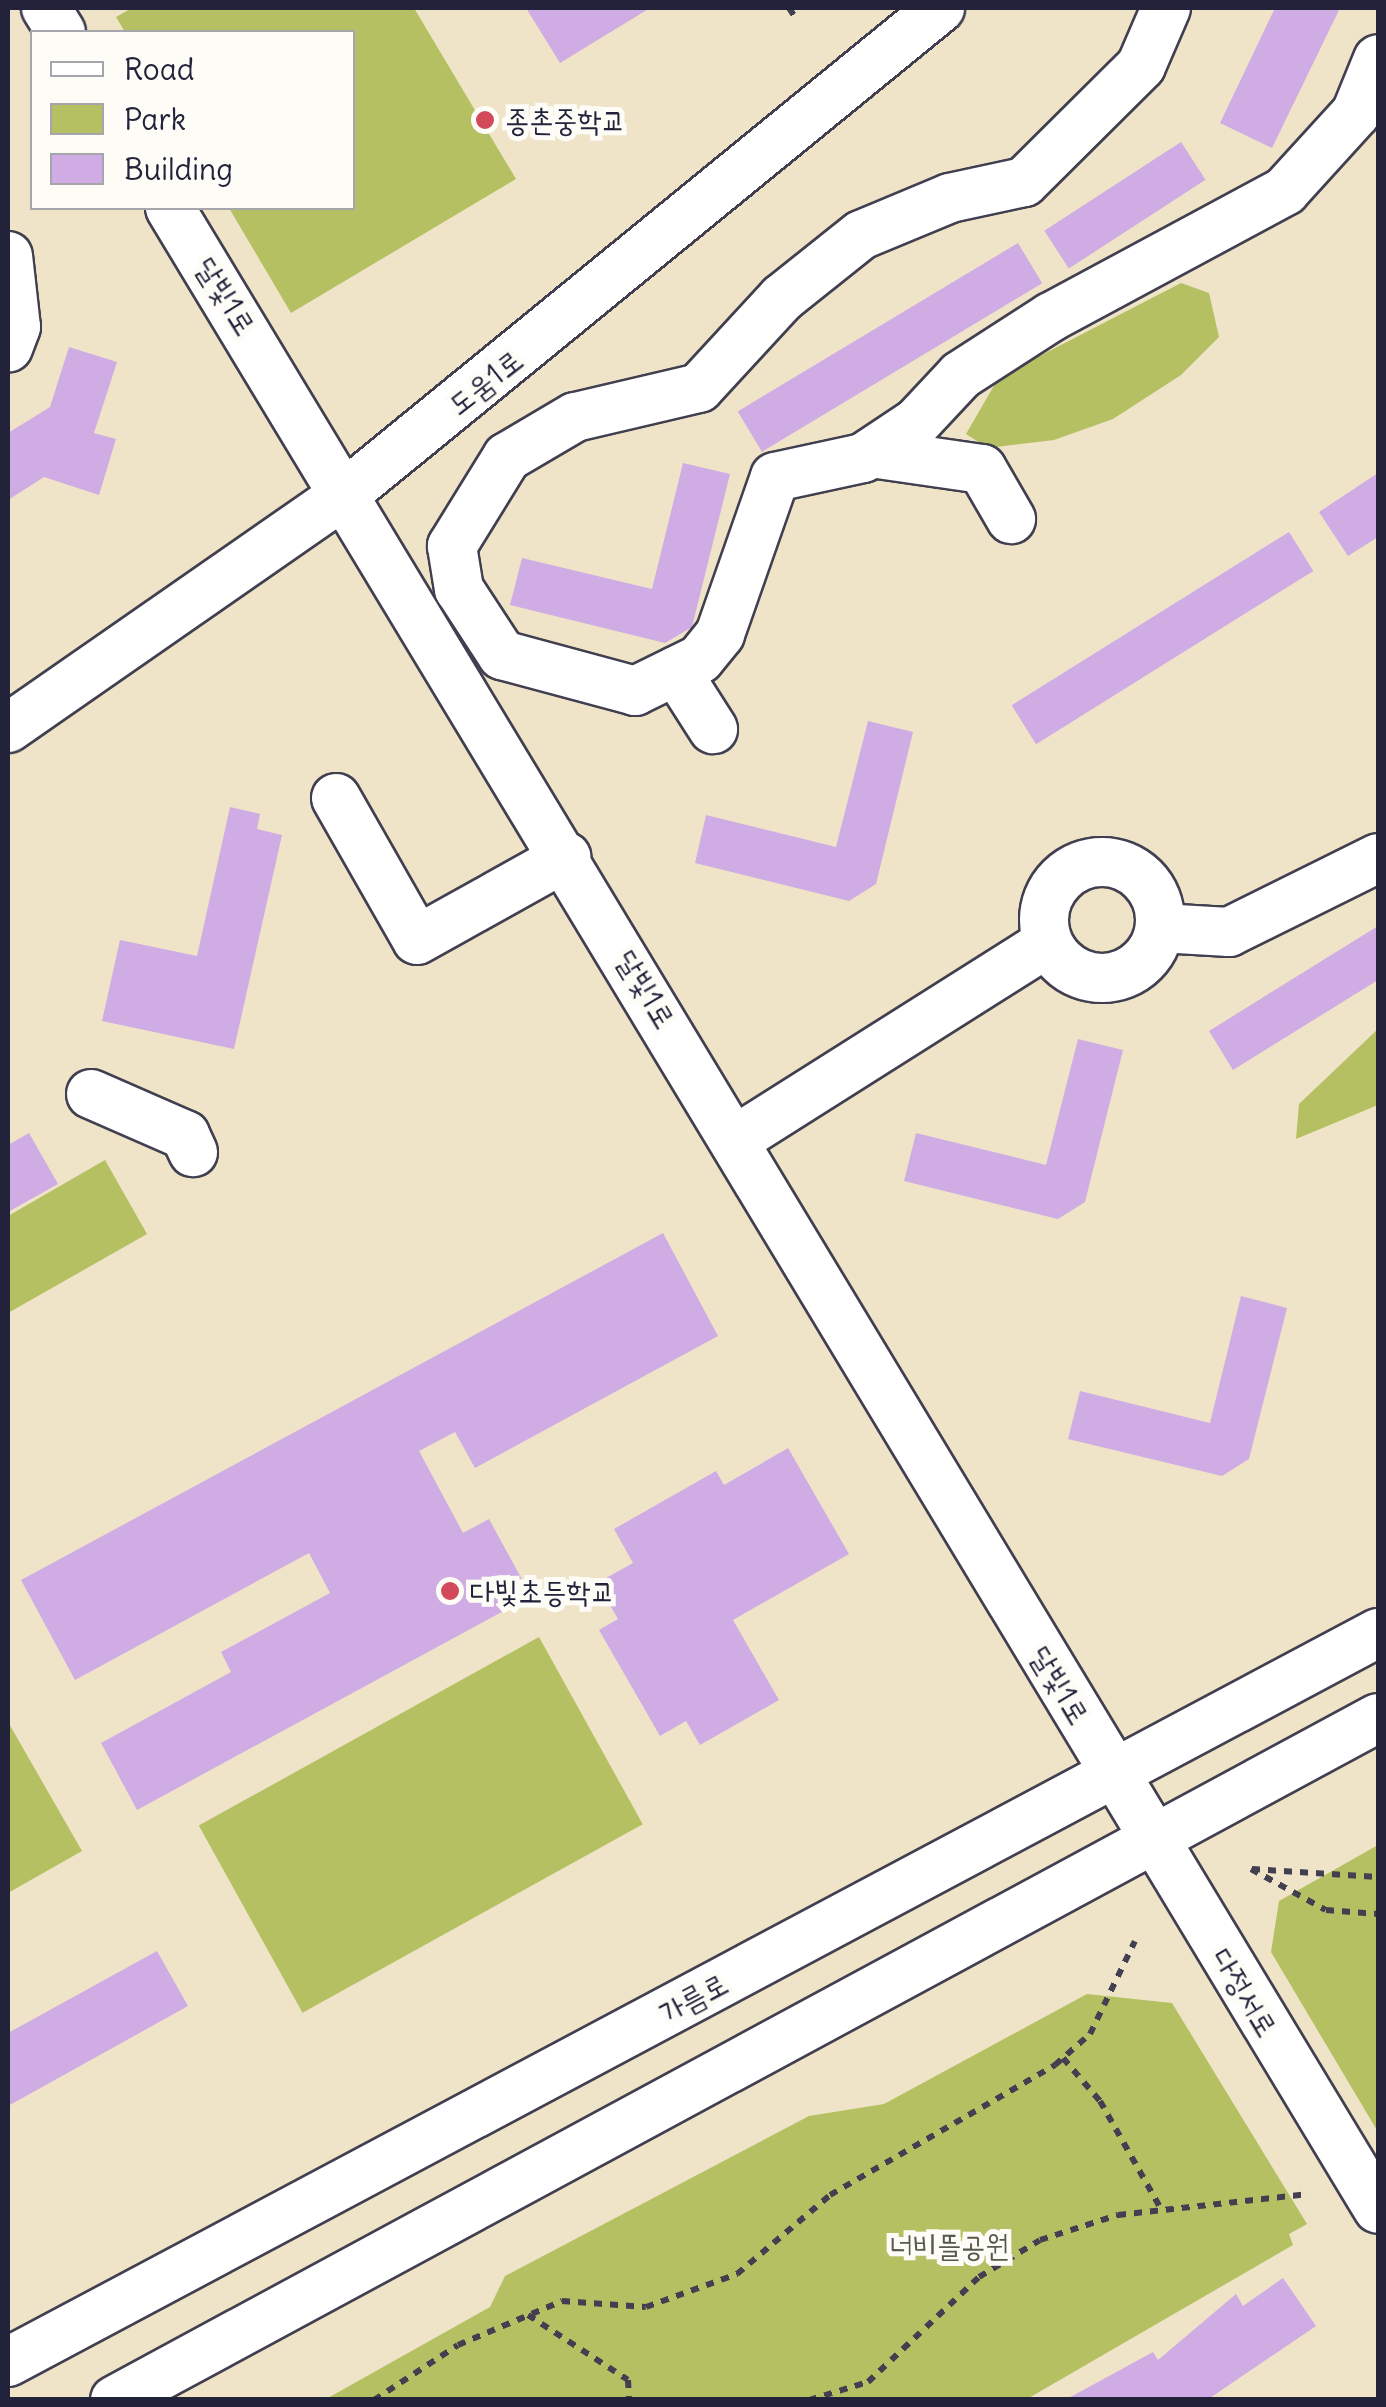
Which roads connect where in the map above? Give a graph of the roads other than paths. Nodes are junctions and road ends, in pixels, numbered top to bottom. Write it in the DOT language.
graph roads {
  1 [pos="46,8"];
  2 [pos="940,8"];
  3 [pos="1166,8"];
  4 [pos="61,30"];
  5 [pos="1378,59"];
  6 [pos="171,210"];
  7 [pos="8,271"];
  8 [pos="8,348"];
  9 [pos="871,453"];
  10 [pos="346,492"];
  11 [pos="1012,519"];
  12 [pos="676,671"];
  13 [pos="8,728"];
  14 [pos="713,728"];
  15 [pos="336,798"];
  16 [pos="566,858"];
  17 [pos="1378,858"];
  18 [pos="1160,928"];
  19 [pos="1047,943"];
  20 [pos="91,1094"];
  21 [pos="737,1138"];
  22 [pos="193,1152"];
  23 [pos="1378,1633"];
  24 [pos="1378,1718"];
  25 [pos="1113,1775"];
  26 [pos="1153,1841"];
  27 [pos="1378,2209"];
  28 [pos="8,2362"];
  29 [pos="115,2400"];
  1 -- 4 [label="street"];
  2 -- 10 [label="street, 도움1로"];
  3 -- 12 [label="street"];
  5 -- 9 [label="street"];
  6 -- 10 [label="street, 달빛1로"];
  7 -- 8 [label="street"];
  9 -- 11 [label="street"];
  9 -- 12 [label="street"];
  10 -- 13 [label="street, 도움1로"];
  10 -- 16 [label="street, 달빛1로"];
  12 -- 14 [label="street"];
  15 -- 16 [label="street"];
  16 -- 21 [label="street, 달빛1로"];
  17 -- 18 [label="street"];
  18 -- 19 [label="street"];
  18 -- 19 [label="street"];
  19 -- 21 [label="street"];
  20 -- 22 [label="street"];
  21 -- 25 [label="street, 달빛1로"];
  23 -- 25 [label="street, 가름로"];
  24 -- 26 [label="street"];
  25 -- 26 [label="street, 다정서로"];
  25 -- 28 [label="street, 가름로"];
  26 -- 27 [label="street, 다정서로"];
  26 -- 29 [label="street"];
}
